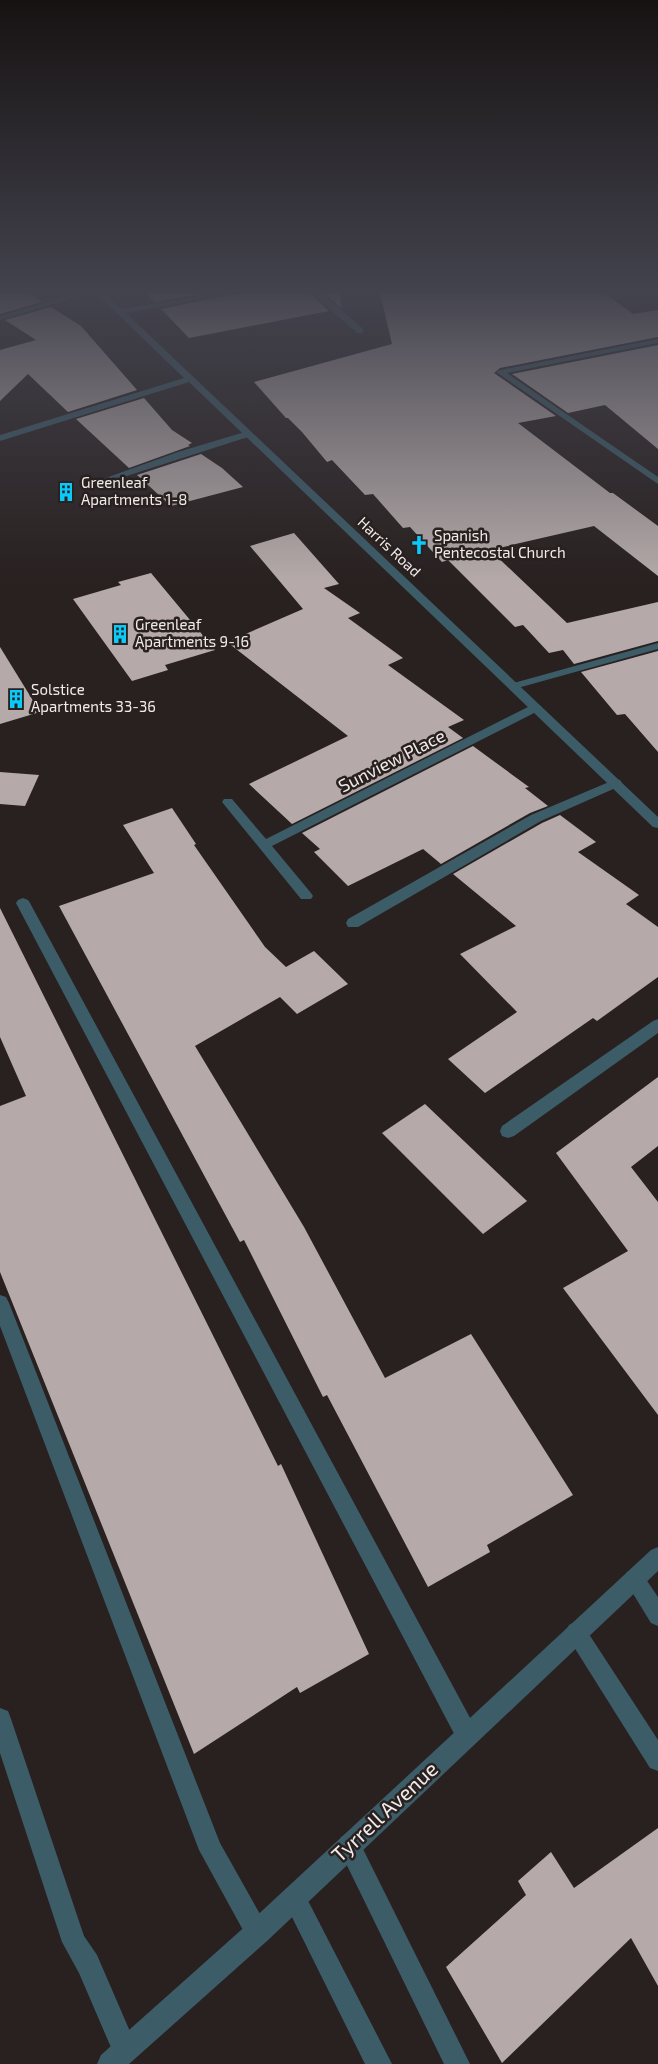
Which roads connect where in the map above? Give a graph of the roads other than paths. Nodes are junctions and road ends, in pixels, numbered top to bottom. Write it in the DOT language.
graph roads {
  1 [pos="157,389"];
  2 [pos="201,389"];
  3 [pos="525,389"];
  4 [pos="248,434"];
  5 [pos="0,438"];
  6 [pos="105,480"];
  7 [pos="658,480"];
  8 [pos="656,646"];
  9 [pos="514,686"];
  10 [pos="536,707"];
  11 [pos="616,783"];
  12 [pos="228,802"];
  13 [pos="658,824"];
  14 [pos="264,845"];
  15 [pos="306,896"];
  16 [pos="23,903"];
  17 [pos="353,923"];
  18 [pos="658,1026"];
  19 [pos="508,1131"];
  20 [pos="0,1303"];
  21 [pos="658,1557"];
  22 [pos="634,1579"];
  23 [pos="658,1616"];
  24 [pos="576,1632"];
  25 [pos="0,1719"];
  26 [pos="467,1735"];
  27 [pos="658,1760"];
  28 [pos="349,1845"];
  29 [pos="294,1897"];
  30 [pos="258,1932"];
  31 [pos="118,2057"];
  32 [pos="379,2064"];
  33 [pos="456,2064"];
  1 -- 5 [label="street"];
  2 -- 4 [label="street, Harris Road"];
  3 -- 7 [label="street"];
  4 -- 6 [label="street"];
  4 -- 9 [label="street, Harris Road"];
  8 -- 9 [label="street"];
  9 -- 10 [label="street, Harris Road"];
  10 -- 11 [label="street, Harris Road"];
  10 -- 14 [label="street, Sunview Place"];
  11 -- 13 [label="street, Harris Road"];
  11 -- 17 [label="street"];
  12 -- 14 [label="street"];
  14 -- 15 [label="street"];
  16 -- 26 [label="street"];
  18 -- 19 [label="street"];
  20 -- 30 [label="street"];
  21 -- 22 [label="street, Tyrrell Avenue"];
  22 -- 23 [label="street"];
  22 -- 24 [label="street, Tyrrell Avenue"];
  24 -- 26 [label="street, Tyrrell Avenue"];
  24 -- 27 [label="street"];
  25 -- 31 [label="street"];
  26 -- 28 [label="street, Tyrrell Avenue"];
  28 -- 29 [label="street, Tyrrell Avenue"];
  28 -- 33 [label="street"];
  29 -- 30 [label="street, Tyrrell Avenue"];
  29 -- 32 [label="street"];
  30 -- 31 [label="street, Tyrrell Avenue"];
}
